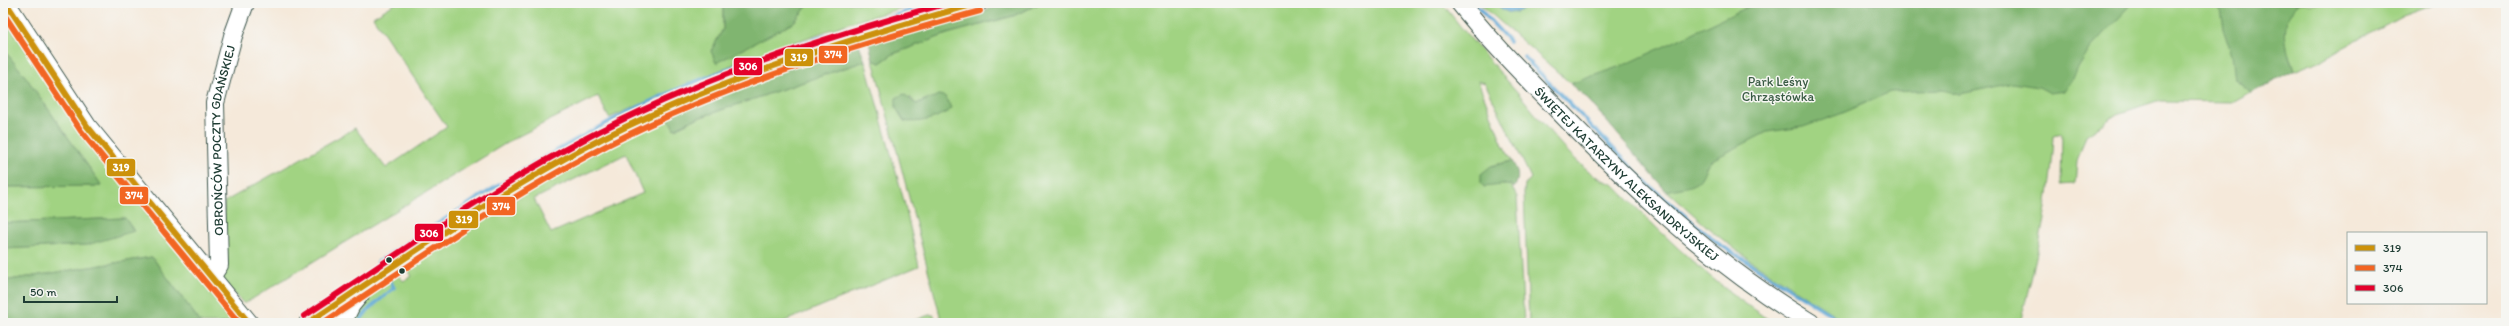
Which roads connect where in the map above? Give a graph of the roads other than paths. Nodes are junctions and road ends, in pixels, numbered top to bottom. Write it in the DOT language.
graph roads {
  1 [pos="6,3"];
  2 [pos="245,3"];
  3 [pos="978,3"];
  4 [pos="1460,3"];
  5 [pos="211,277"];
  6 [pos="376,279"];
  7 [pos="249,323"];
  8 [pos="308,323"];
  9 [pos="342,323"];
  10 [pos="1811,323"];
  1 -- 5 [label="street"];
  2 -- 5 [label="street, OBROŃCÓW POCZTY GDAŃSKIEJ"];
  3 -- 6 [label="street"];
  4 -- 10 [label="street, ŚWIĘTEJ KATARZYNY ALEKSANDRYJSKIEJ"];
  5 -- 7 [label="street"];
  6 -- 8 [label="street"];
  6 -- 9 [label="street"];
}
